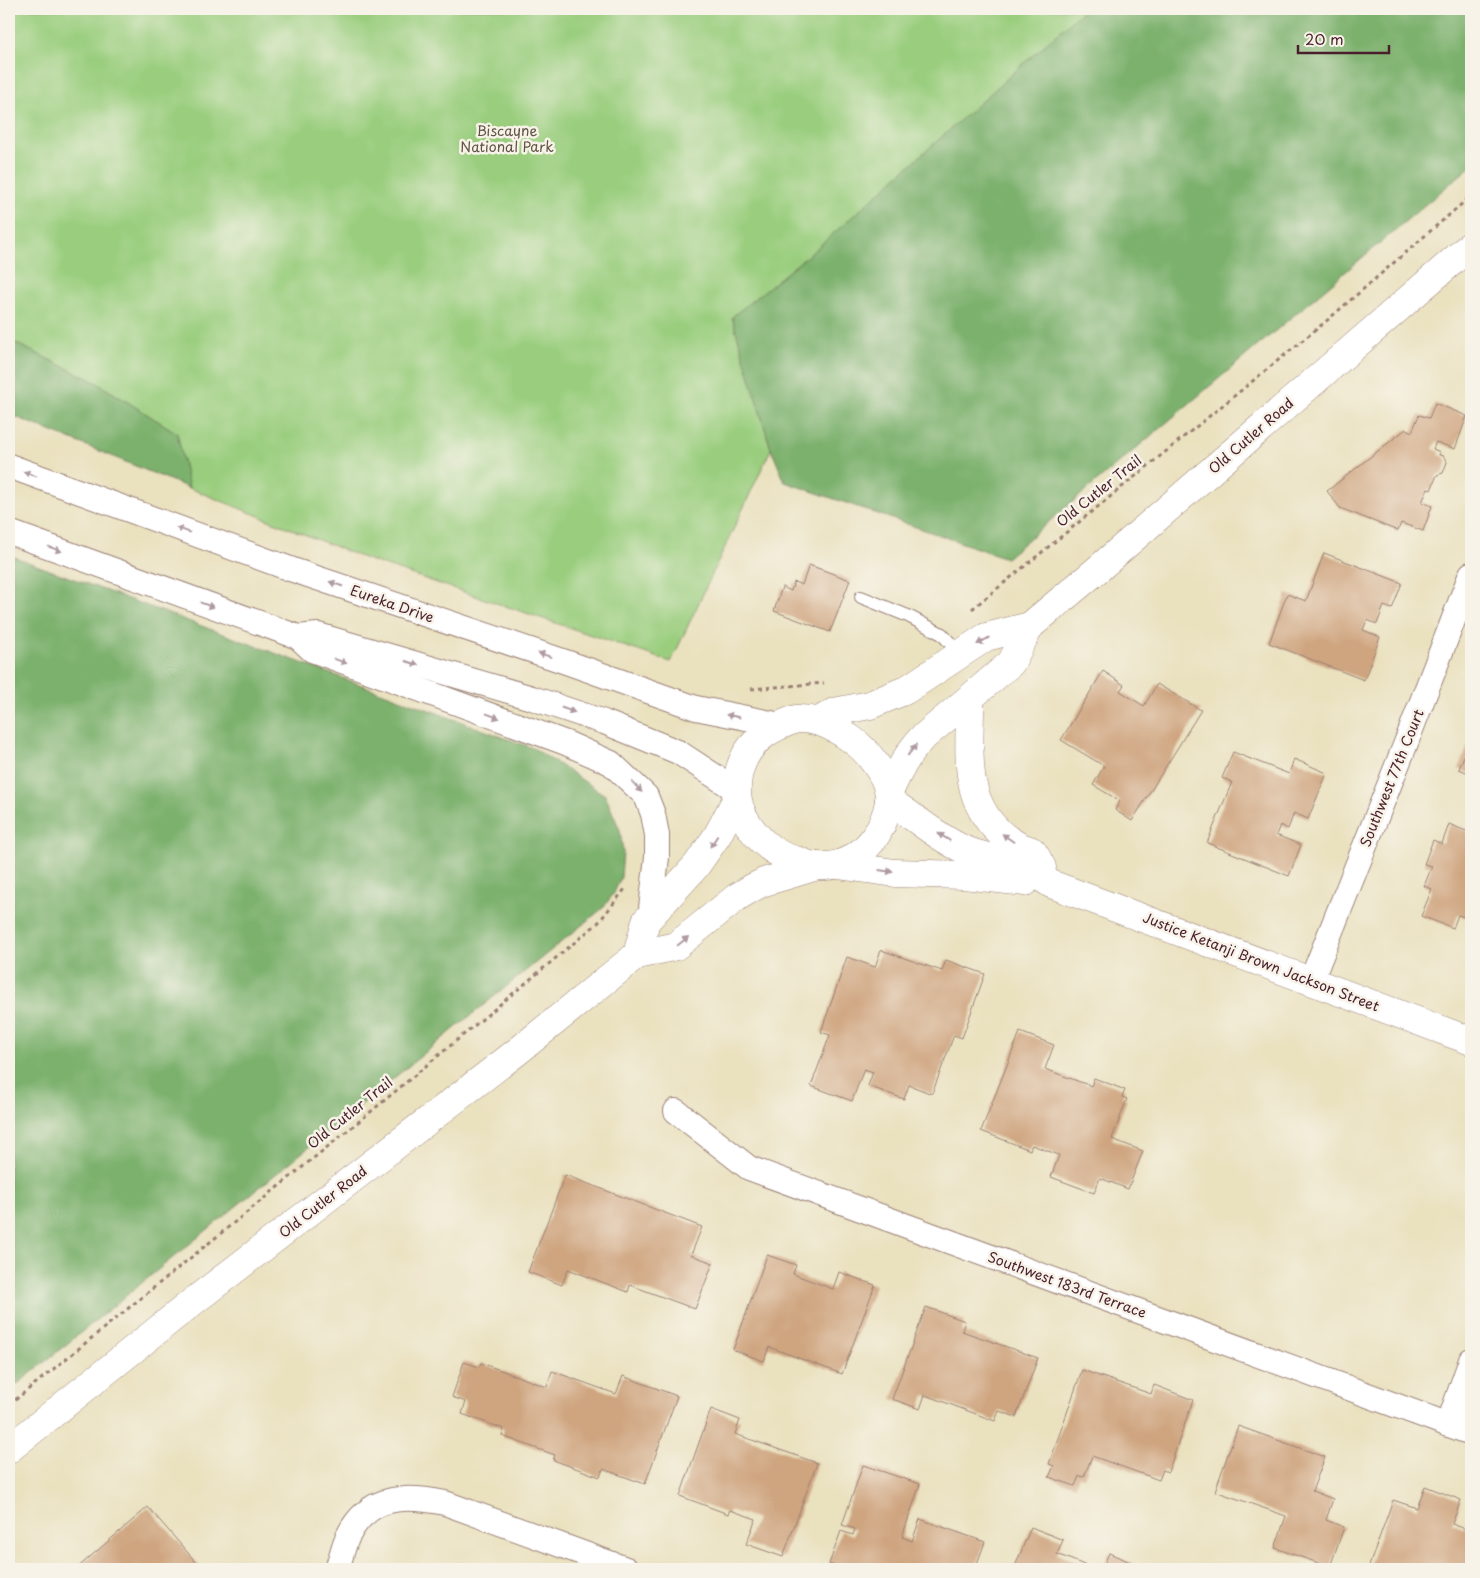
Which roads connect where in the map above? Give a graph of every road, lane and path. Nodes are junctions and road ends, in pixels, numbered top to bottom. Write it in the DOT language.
graph roads {
  1 [pos="1471,196"];
  2 [pos="1471,245"];
  3 [pos="9,466"];
  4 [pos="9,532"];
  5 [pos="1471,574"];
  6 [pos="861,597"];
  7 [pos="1030,626"];
  8 [pos="942,634"];
  9 [pos="298,637"];
  10 [pos="961,655"];
  11 [pos="828,682"];
  12 [pos="746,690"];
  13 [pos="970,698"];
  14 [pos="819,721"];
  15 [pos="781,725"];
  16 [pos="736,794"];
  17 [pos="889,797"];
  18 [pos="827,866"];
  19 [pos="627,883"];
  20 [pos="1051,884"];
  21 [pos="650,917"];
  22 [pos="637,955"];
  23 [pos="1311,981"];
  24 [pos="1471,1041"];
  25 [pos="676,1111"];
  26 [pos="1471,1360"];
  27 [pos="9,1405"];
  28 [pos="1448,1425"];
  29 [pos="1471,1433"];
  30 [pos="9,1449"];
  31 [pos="337,1569"];
  32 [pos="626,1569"];
  1 -- 8 [label="path, Old Cutler Trail"];
  2 -- 7 [label="main road, Old Cutler Road"];
  15 -- 3 [label="street, Eureka Drive, one-way"];
  4 -- 9 [label="street, one-way"];
  5 -- 23 [label="street, Southwest 77th Court"];
  6 -- 8 [label="lane"];
  7 -- 10 [label="main road, Old Cutler Road, one-way"];
  7 -- 13 [label="main road, Old Cutler Road"];
  8 -- 10 [label="lane"];
  9 -- 16 [label="street, one-way"];
  9 -- 21 [label="street, one-way"];
  10 -- 14 [label="main road, Old Cutler Road"];
  11 -- 12 [label="path"];
  17 -- 13 [label="main road, Old Cutler Road, one-way"];
  20 -- 13 [label="main road, one-way"];
  14 -- 15 [label="main road"];
  14 -- 17 [label="main road"];
  15 -- 16 [label="main road"];
  16 -- 18 [label="main road"];
  16 -- 21 [label="main road, one-way"];
  17 -- 18 [label="main road"];
  20 -- 17 [label="main road, Justice Ketanji Brown Jackson Street, one-way"];
  18 -- 20 [label="main road, Justice Ketanji Brown Jackson Street, one-way"];
  22 -- 18 [label="main road, Old Cutler Road, one-way"];
  19 -- 27 [label="path, Old Cutler Trail"];
  20 -- 23 [label="main road, Justice Ketanji Brown Jackson Street"];
  21 -- 22 [label="main road"];
  22 -- 30 [label="main road, Old Cutler Road"];
  23 -- 24 [label="main road, Justice Ketanji Brown Jackson Street"];
  25 -- 28 [label="street, Southwest 183rd Terrace"];
  26 -- 28 [label="street"];
  28 -- 29 [label="street, Southwest 183rd Terrace"];
  31 -- 32 [label="street"];
}
